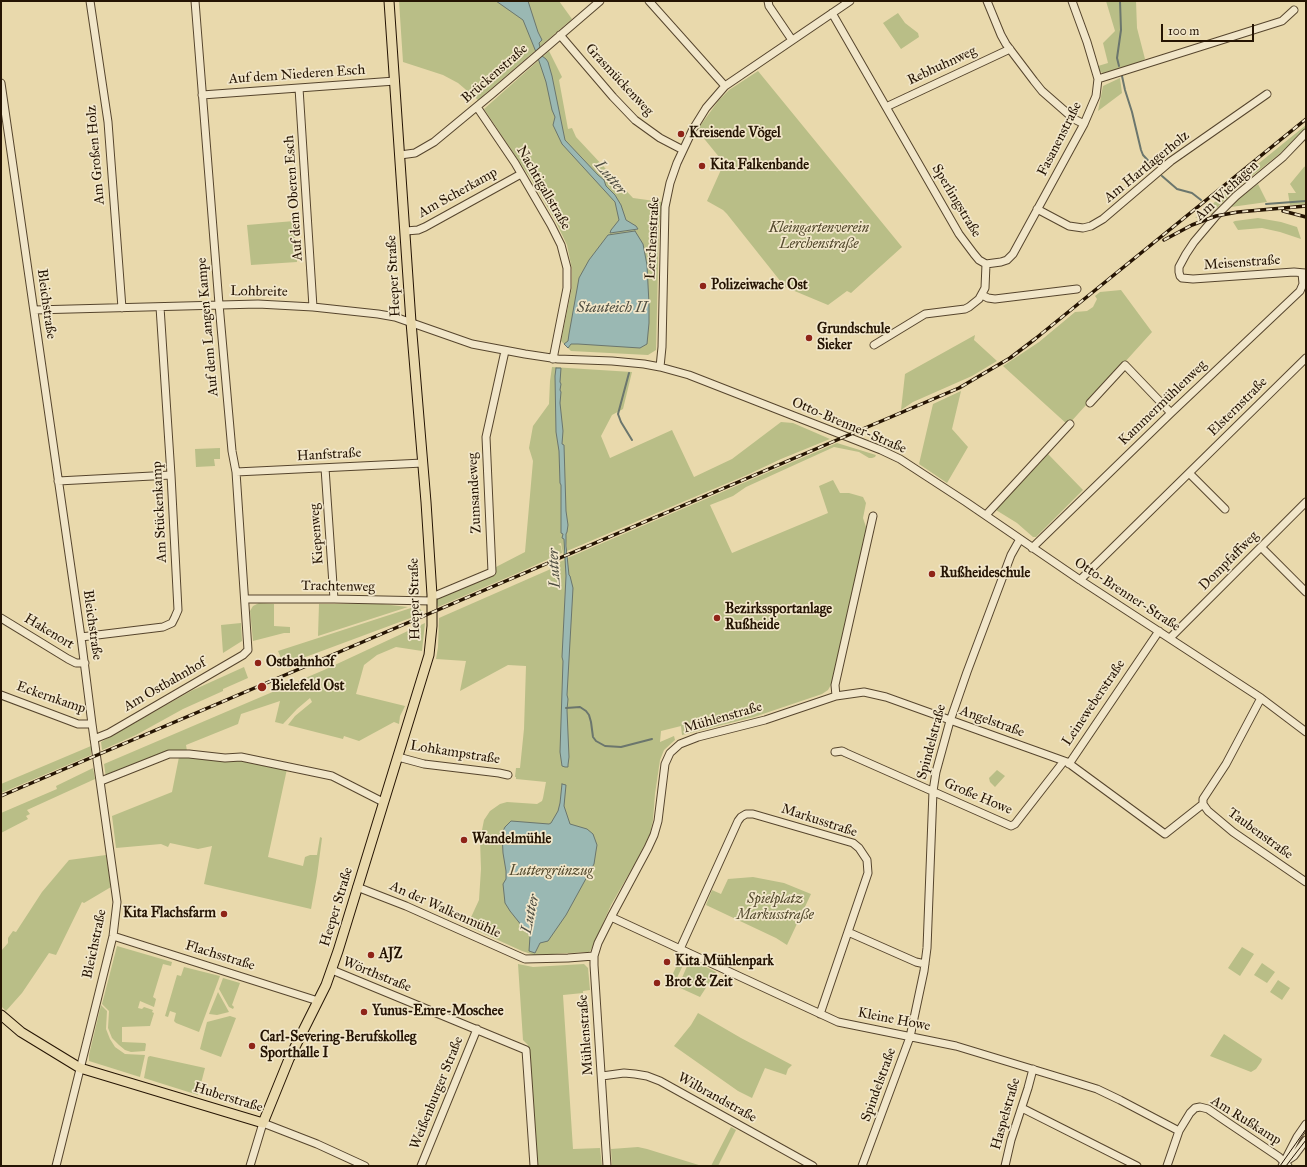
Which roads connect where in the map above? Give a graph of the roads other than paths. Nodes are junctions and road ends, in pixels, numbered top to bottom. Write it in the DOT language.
graph roads {
  1 [pos="90,1"];
  2 [pos="195,1"];
  3 [pos="389,1"];
  4 [pos="600,1"];
  5 [pos="649,1"];
  6 [pos="768,1"];
  7 [pos="850,1"];
  8 [pos="987,1"];
  9 [pos="1072,1"];
  10 [pos="1294,10"];
  11 [pos="832,13"];
  12 [pos="560,35"];
  13 [pos="792,40"];
  14 [pos="1010,49"];
  15 [pos="1098,79"];
  16 [pos="395,81"];
  17 [pos="1,83"];
  18 [pos="725,86"];
  19 [pos="299,88"];
  20 [pos="1267,94"];
  21 [pos="202,95"];
  22 [pos="477,107"];
  23 [pos="886,107"];
  24 [pos="1084,124"];
  25 [pos="1306,133"];
  26 [pos="1,141"];
  27 [pos="9,142"];
  28 [pos="683,150"];
  29 [pos="400,155"];
  30 [pos="521,174"];
  31 [pos="1037,209"];
  32 [pos="406,231"];
  33 [pos="986,264"];
  34 [pos="1304,273"];
  35 [pos="1180,276"];
  36 [pos="1077,289"];
  37 [pos="982,295"];
  38 [pos="219,304"];
  39 [pos="160,306"];
  40 [pos="313,307"];
  41 [pos="122,308"];
  42 [pos="34,310"];
  43 [pos="411,322"];
  44 [pos="874,345"];
  45 [pos="505,351"];
  46 [pos="1306,358"];
  47 [pos="553,359"];
  48 [pos="660,366"];
  49 [pos="1090,403"];
  50 [pos="1171,413"];
  51 [pos="1070,424"];
  52 [pos="423,463"];
  53 [pos="325,468"];
  54 [pos="236,472"];
  55 [pos="1189,474"];
  56 [pos="171,475"];
  57 [pos="58,481"];
  58 [pos="1306,502"];
  59 [pos="1225,509"];
  60 [pos="986,515"];
  61 [pos="873,516"];
  62 [pos="1020,539"];
  63 [pos="1261,547"];
  64 [pos="1032,548"];
  65 [pos="1080,580"];
  66 [pos="1306,592"];
  67 [pos="432,598"];
  68 [pos="334,599"];
  69 [pos="245,600"];
  70 [pos="1,618"];
  71 [pos="1159,631"];
  72 [pos="81,636"];
  73 [pos="1170,638"];
  74 [pos="248,650"];
  75 [pos="85,663"];
  76 [pos="1,695"];
  77 [pos="836,696"];
  78 [pos="1261,698"];
  79 [pos="950,721"];
  80 [pos="92,724"];
  81 [pos="1306,732"];
  82 [pos="94,739"];
  83 [pos="835,752"];
  84 [pos="398,757"];
  85 [pos="1067,763"];
  86 [pos="508,775"];
  87 [pos="101,781"];
  88 [pos="933,791"];
  89 [pos="383,802"];
  90 [pos="1203,804"];
  91 [pos="1306,882"];
  92 [pos="357,886"];
  93 [pos="610,917"];
  94 [pos="848,932"];
  95 [pos="113,936"];
  96 [pos="680,949"];
  97 [pos="594,956"];
  98 [pos="926,964"];
  99 [pos="332,970"];
  100 [pos="318,1001"];
  101 [pos="820,1014"];
  102 [pos="1,1015"];
  103 [pos="477,1029"];
  104 [pos="910,1037"];
  105 [pos="80,1068"];
  106 [pos="1033,1069"];
  107 [pos="602,1076"];
  108 [pos="1022,1108"];
  109 [pos="263,1123"];
  110 [pos="1306,1124"];
  111 [pos="1178,1131"];
  112 [pos="1306,1140"];
  113 [pos="1285,1165"];
  114 [pos="56,1166"];
  115 [pos="250,1166"];
  116 [pos="365,1166"];
  117 [pos="421,1166"];
  118 [pos="534,1166"];
  119 [pos="607,1166"];
  120 [pos="813,1166"];
  121 [pos="862,1166"];
  122 [pos="1005,1166"];
  123 [pos="1137,1166"];
  124 [pos="1167,1166"];
  1 -- 41 [label="street, Am Großen Holz"];
  2 -- 21 [label="street, Auf dem Langen Kampe"];
  3 -- 16 [label="main road, Heeper Straße"];
  4 -- 12 [label="street, Brückenstraße"];
  5 -- 18 [label="street"];
  6 -- 13 [label="street"];
  7 -- 11 [label="street, Lerchenstraße"];
  8 -- 14 [label="street"];
  9 -- 15 [label="street, Fasanenstraße"];
  10 -- 15 [label="street"];
  11 -- 13 [label="street, Lerchenstraße"];
  11 -- 23 [label="street, Sperlingstraße"];
  12 -- 22 [label="street, Brückenstraße"];
  12 -- 28 [label="street, Grasmückenweg"];
  13 -- 18 [label="street, Lerchenstraße"];
  14 -- 23 [label="street, Rebhuhnweg"];
  14 -- 24 [label="street"];
  15 -- 24 [label="street, Fasanenstraße"];
  16 -- 19 [label="street, Auf dem Niederen Esch"];
  16 -- 29 [label="main road, Heeper Straße"];
  17 -- 27 [label="street, Bleichstraße"];
  18 -- 28 [label="street, Lerchenstraße"];
  19 -- 21 [label="street, Auf dem Niederen Esch"];
  19 -- 40 [label="street, Auf dem Oberen Esch"];
  20 -- 31 [label="street, Am Hartlagerholz"];
  21 -- 38 [label="street, Auf dem Langen Kampe"];
  22 -- 29 [label="street, Brückenstraße"];
  22 -- 30 [label="street, Nachtigallstraße"];
  23 -- 33 [label="street, Sperlingstraße"];
  24 -- 31 [label="street, Fasanenstraße"];
  25 -- 35 [label="street, Am Wiehagen"];
  26 -- 27 [label="street"];
  27 -- 42 [label="street, Bleichstraße"];
  28 -- 48 [label="street, Lerchenstraße"];
  29 -- 32 [label="main road, Heeper Straße"];
  30 -- 32 [label="street, Am Scherkamp"];
  30 -- 47 [label="street, Nachtigallstraße"];
  31 -- 33 [label="street, Fasanenstraße"];
  32 -- 43 [label="main road, Heeper Straße"];
  33 -- 37 [label="street"];
  34 -- 35 [label="street, Meisenstraße"];
  34 -- 50 [label="street, Kammermühlenweg"];
  36 -- 37 [label="street"];
  37 -- 44 [label="street"];
  38 -- 39 [label="street, Lohbreite"];
  38 -- 40 [label="street, Lohbreite"];
  38 -- 54 [label="street, Auf dem Langen Kampe"];
  39 -- 41 [label="street, Lohbreite"];
  39 -- 56 [label="street, Am Stückenkamp"];
  40 -- 43 [label="street, Lohbreite"];
  41 -- 42 [label="street, Lohbreite"];
  42 -- 57 [label="street, Bleichstraße"];
  43 -- 45 [label="street, Otto-Brenner-Straße"];
  43 -- 52 [label="main road, Heeper Straße"];
  45 -- 47 [label="street, Otto-Brenner-Straße"];
  45 -- 67 [label="street, Zumsandeweg"];
  46 -- 55 [label="street, Elsternstraße"];
  47 -- 48 [label="street, Otto-Brenner-Straße"];
  48 -- 60 [label="street, Otto-Brenner-Straße"];
  49 -- 50 [label="street"];
  50 -- 64 [label="street, Kammermühlenweg"];
  51 -- 60 [label="street"];
  52 -- 53 [label="street, Hanfstraße"];
  52 -- 67 [label="main road, Heeper Straße"];
  53 -- 54 [label="street, Hanfstraße"];
  53 -- 68 [label="street, Kiepenweg"];
  54 -- 69 [label="street, Auf dem Langen Kampe"];
  55 -- 59 [label="street"];
  55 -- 65 [label="street, Elsternstraße"];
  56 -- 57 [label="street"];
  56 -- 72 [label="street, Am Stückenkamp"];
  57 -- 72 [label="street, Bleichstraße"];
  58 -- 63 [label="street, Dompfaffweg"];
  60 -- 62 [label="street, Otto-Brenner-Straße"];
  61 -- 77 [label="street"];
  62 -- 64 [label="street, Otto-Brenner-Straße"];
  62 -- 79 [label="street, Spindelstraße"];
  63 -- 66 [label="street"];
  63 -- 73 [label="street, Dompfaffweg"];
  64 -- 65 [label="street, Otto-Brenner-Straße"];
  65 -- 71 [label="street, Otto-Brenner-Straße"];
  67 -- 68 [label="street, Trachtenweg"];
  67 -- 84 [label="main road, Heeper Straße"];
  68 -- 69 [label="street, Trachtenweg"];
  69 -- 74 [label="street, Auf dem Langen Kampe"];
  70 -- 75 [label="street, Hakenort"];
  71 -- 73 [label="street, Otto-Brenner-Straße"];
  71 -- 85 [label="street, Leineweberstraße"];
  72 -- 75 [label="street, Bleichstraße"];
  73 -- 78 [label="street, Otto-Brenner-Straße"];
  74 -- 82 [label="street, Am Ostbahnhof"];
  75 -- 80 [label="street, Bleichstraße"];
  76 -- 80 [label="street, Eckernkamp"];
  77 -- 79 [label="street, Angelstraße"];
  77 -- 93 [label="street, Mühlenstraße"];
  78 -- 81 [label="street, Otto-Brenner-Straße"];
  78 -- 90 [label="street"];
  79 -- 85 [label="street, Angelstraße"];
  79 -- 88 [label="street, Spindelstraße"];
  80 -- 82 [label="street, Bleichstraße"];
  82 -- 87 [label="street, Bleichstraße"];
  83 -- 88 [label="street, Große Howe"];
  84 -- 86 [label="street, Lohkampstraße"];
  84 -- 89 [label="main road, Heeper Straße"];
  85 -- 88 [label="street, Große Howe"];
  85 -- 90 [label="street, Leineweberstraße"];
  87 -- 89 [label="street"];
  87 -- 95 [label="street, Bleichstraße"];
  88 -- 98 [label="street, Spindelstraße"];
  89 -- 92 [label="main road, Heeper Straße"];
  90 -- 91 [label="street, Taubenstraße"];
  92 -- 97 [label="street, An der Walkenmühle"];
  92 -- 99 [label="main road, Heeper Straße"];
  93 -- 96 [label="street, Kleine Howe"];
  93 -- 97 [label="street, Mühlenstraße"];
  94 -- 96 [label="street, Markusstraße"];
  94 -- 98 [label="street"];
  94 -- 101 [label="street, Markusstraße"];
  95 -- 100 [label="street, Flachsstraße"];
  95 -- 105 [label="street, Bleichstraße"];
  96 -- 101 [label="street, Kleine Howe"];
  97 -- 107 [label="street, Mühlenstraße"];
  98 -- 104 [label="street, Spindelstraße"];
  99 -- 100 [label="main road, Heeper Straße"];
  99 -- 103 [label="street, Wörthstraße"];
  100 -- 109 [label="main road, Heeper Straße"];
  101 -- 104 [label="street, Kleine Howe"];
  102 -- 105 [label="main road, Huberstraße"];
  103 -- 117 [label="street, Weißenburger Straße"];
  103 -- 118 [label="street, Wörthstraße"];
  104 -- 106 [label="street, Kleine Howe"];
  104 -- 121 [label="street, Spindelstraße"];
  105 -- 109 [label="main road, Huberstraße"];
  105 -- 114 [label="street, Bleichstraße"];
  106 -- 108 [label="street, Haspelstraße"];
  106 -- 111 [label="street, Kleine Howe"];
  107 -- 119 [label="street, Mühlenstraße"];
  107 -- 120 [label="street, Wilbrandstraße"];
  108 -- 122 [label="street, Haspelstraße"];
  108 -- 123 [label="street"];
  109 -- 115 [label="street, Heeper Straße"];
  109 -- 116 [label="street, Huberstraße"];
  110 -- 113 [label="street"];
  111 -- 113 [label="street, Am Rußkamp"];
  111 -- 124 [label="street, Am Rußkamp"];
  112 -- 113 [label="street"];
}
